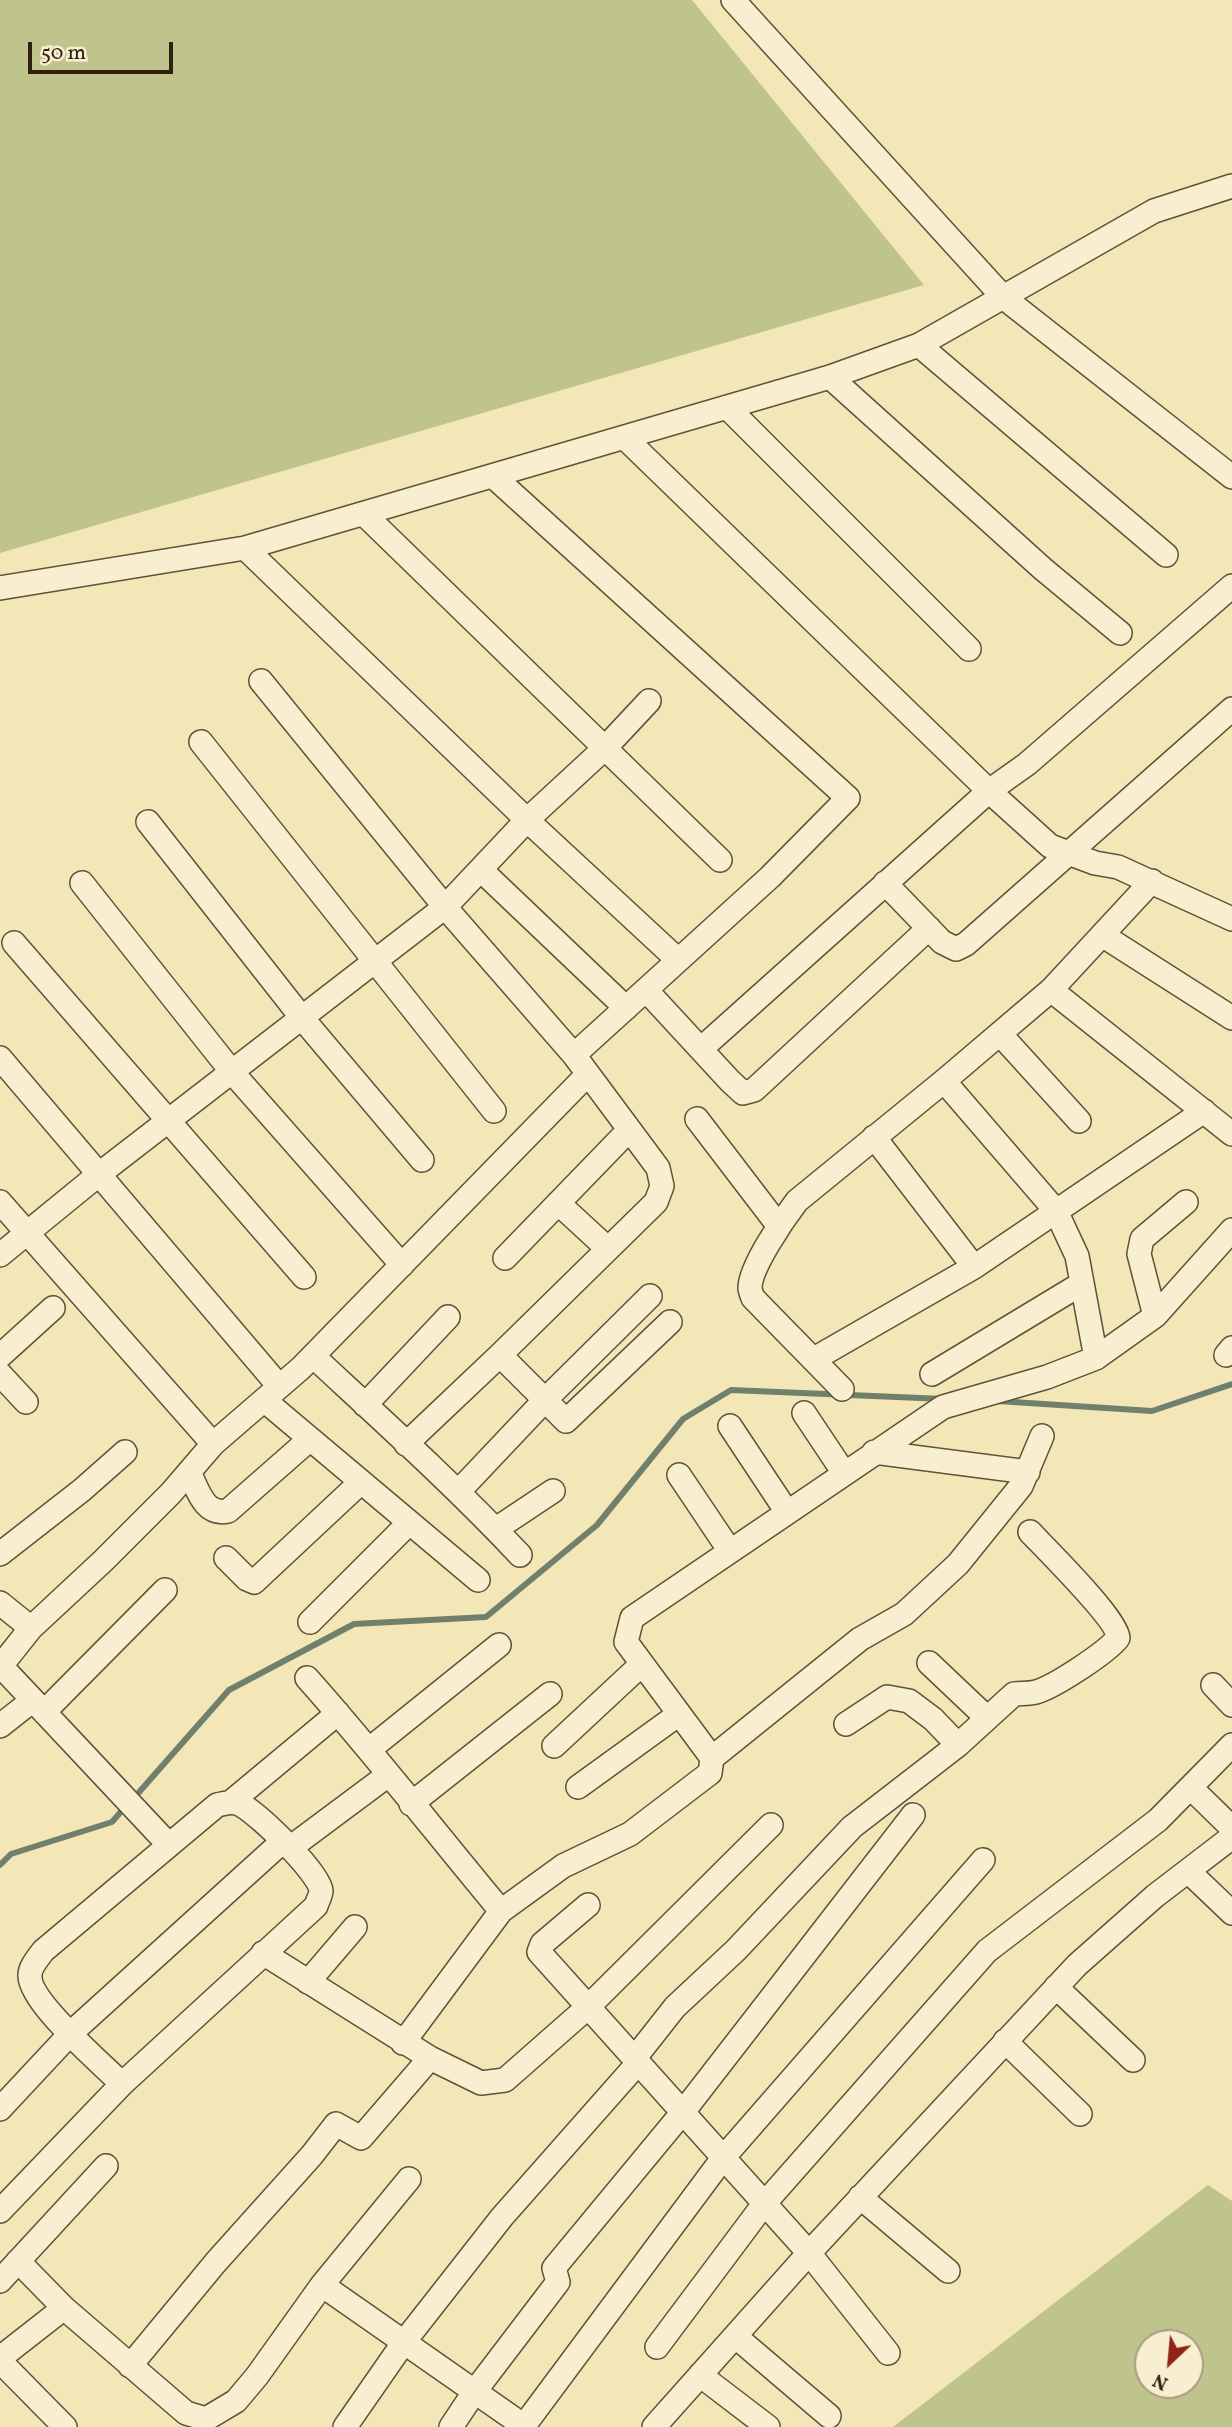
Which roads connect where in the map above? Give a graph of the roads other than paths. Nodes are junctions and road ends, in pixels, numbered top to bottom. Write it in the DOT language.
graph roads {
  1 [pos="733,0"];
  2 [pos="1232,186"];
  3 [pos="1003,297"];
  4 [pos="919,345"];
  5 [pos="830,377"];
  6 [pos="727,407"];
  7 [pos="625,438"];
  8 [pos="493,476"];
  9 [pos="1232,477"];
  10 [pos="364,514"];
  11 [pos="245,548"];
  12 [pos="1166,555"];
  13 [pos="1232,586"];
  14 [pos="0,588"];
  15 [pos="1120,633"];
  16 [pos="969,649"];
  17 [pos="261,681"];
  18 [pos="649,701"];
  19 [pos="1232,709"];
  20 [pos="201,742"];
  21 [pos="606,748"];
  22 [pos="989,790"];
  23 [pos="527,820"];
  24 [pos="148,822"];
  25 [pos="1066,853"];
  26 [pos="720,860"];
  27 [pos="481,870"];
  28 [pos="1152,881"];
  29 [pos="82,883"];
  30 [pos="885,883"];
  31 [pos="445,907"];
  32 [pos="1232,919"];
  33 [pos="929,928"];
  34 [pos="1102,935"];
  35 [pos="14,943"];
  36 [pos="678,960"];
  37 [pos="374,961"];
  38 [pos="646,989"];
  39 [pos="1051,990"];
  40 [pos="626,1008"];
  41 [pos="302,1018"];
  42 [pos="1232,1018"];
  43 [pos="1000,1034"];
  44 [pos="702,1048"];
  45 [pos="574,1055"];
  46 [pos="0,1058"];
  47 [pos="232,1072"];
  48 [pos="588,1074"];
  49 [pos="944,1082"];
  50 [pos="494,1111"];
  51 [pos="1204,1111"];
  52 [pos="697,1119"];
  53 [pos="1079,1121"];
  54 [pos="167,1122"];
  55 [pos="629,1130"];
  56 [pos="1232,1134"];
  57 [pos="874,1138"];
  58 [pos="422,1160"];
  59 [pos="98,1175"];
  60 [pos="0,1202"];
  61 [pos="1186,1202"];
  62 [pos="558,1203"];
  63 [pos="1056,1211"];
  64 [pos="778,1226"];
  65 [pos="1232,1230"];
  66 [pos="28,1233"];
  67 [pos="608,1249"];
  68 [pos="0,1255"];
  69 [pos="505,1258"];
  70 [pos="402,1265"];
  71 [pos="974,1267"];
  72 [pos="304,1278"];
  73 [pos="1081,1284"];
  74 [pos="650,1296"];
  75 [pos="53,1308"];
  76 [pos="1155,1316"];
  77 [pos="448,1317"];
  78 [pos="670,1322"];
  79 [pos="500,1355"];
  80 [pos="0,1356"];
  81 [pos="313,1356"];
  82 [pos="814,1359"];
  83 [pos="1096,1359"];
  84 [pos="0,1374"];
  85 [pos="932,1374"];
  86 [pos="842,1389"];
  87 [pos="271,1393"];
  88 [pos="545,1400"];
  89 [pos="26,1402"];
  90 [pos="365,1405"];
  91 [pos="804,1412"];
  92 [pos="730,1426"];
  93 [pos="1042,1436"];
  94 [pos="310,1439"];
  95 [pos="213,1444"];
  96 [pos="406,1444"];
  97 [pos="125,1452"];
  98 [pos="874,1452"];
  99 [pos="189,1472"];
  100 [pos="1028,1472"];
  101 [pos="845,1473"];
  102 [pos="679,1475"];
  103 [pos="361,1482"];
  104 [pos="459,1491"];
  105 [pos="553,1491"];
  106 [pos="787,1512"];
  107 [pos="409,1523"];
  108 [pos="496,1529"];
  109 [pos="1030,1532"];
  110 [pos="730,1551"];
  111 [pos="0,1554"];
  112 [pos="520,1555"];
  113 [pos="226,1559"];
  114 [pos="478,1580"];
  115 [pos="165,1590"];
  116 [pos="0,1603"];
  117 [pos="310,1622"];
  118 [pos="31,1628"];
  119 [pos="499,1645"];
  120 [pos="929,1663"];
  121 [pos="642,1664"];
  122 [pos="0,1667"];
  123 [pos="307,1678"];
  124 [pos="1213,1685"];
  125 [pos="550,1694"];
  126 [pos="1232,1705"];
  127 [pos="38,1706"];
  128 [pos="338,1713"];
  129 [pos="679,1714"];
  130 [pos="987,1718"];
  131 [pos="846,1724"];
  132 [pos="0,1726"];
  133 [pos="958,1745"];
  134 [pos="1232,1745"];
  135 [pos="554,1746"];
  136 [pos="372,1751"];
  137 [pos="712,1758"];
  138 [pos="388,1775"];
  139 [pos="578,1787"];
  140 [pos="1191,1788"];
  141 [pos="231,1801"];
  142 [pos="411,1804"];
  143 [pos="913,1815"];
  144 [pos="771,1825"];
  145 [pos="1232,1828"];
  146 [pos="1232,1837"];
  147 [pos="286,1844"];
  148 [pos="169,1845"];
  149 [pos="983,1860"];
  150 [pos="1188,1871"];
  151 [pos="588,1905"];
  152 [pos="501,1911"];
  153 [pos="1232,1913"];
  154 [pos="355,1927"];
  155 [pos="263,1953"];
  156 [pos="308,1982"];
  157 [pos="1056,1987"];
  158 [pos="588,2007"];
  159 [pos="71,2033"];
  160 [pos="1005,2041"];
  161 [pos="404,2043"];
  162 [pos="430,2058"];
  163 [pos="1133,2060"];
  164 [pos="636,2061"];
  165 [pos="122,2084"];
  166 [pos="0,2109"];
  167 [pos="682,2112"];
  168 [pos="1080,2114"];
  169 [pos="723,2158"];
  170 [pos="106,2166"];
  171 [pos="409,2179"];
  172 [pos="860,2197"];
  173 [pos="764,2204"];
  174 [pos="0,2211"];
  175 [pos="808,2253"];
  176 [pos="18,2261"];
  177 [pos="948,2271"];
  178 [pos="0,2281"];
  179 [pos="322,2285"];
  180 [pos="64,2308"];
  181 [pos="735,2336"];
  182 [pos="404,2342"];
  183 [pos="657,2347"];
  184 [pos="888,2353"];
  185 [pos="0,2359"];
  186 [pos="130,2366"];
  187 [pos="700,2375"];
  188 [pos="475,2391"];
  189 [pos="829,2416"];
  190 [pos="524,2426"];
  191 [pos="65,2427"];
  192 [pos="345,2427"];
  193 [pos="451,2427"];
  194 [pos="654,2427"];
  195 [pos="768,2427"];
  1 -- 3 [label="street"];
  2 -- 3 [label="street"];
  3 -- 4 [label="street"];
  3 -- 9 [label="street"];
  4 -- 5 [label="street"];
  4 -- 12 [label="street"];
  5 -- 6 [label="street"];
  5 -- 15 [label="street"];
  6 -- 7 [label="street"];
  6 -- 16 [label="street"];
  7 -- 8 [label="street"];
  7 -- 22 [label="street"];
  8 -- 10 [label="street"];
  8 -- 36 [label="street"];
  10 -- 11 [label="street"];
  10 -- 21 [label="street"];
  11 -- 14 [label="street"];
  11 -- 23 [label="street"];
  13 -- 22 [label="street"];
  17 -- 31 [label="street"];
  18 -- 21 [label="street"];
  19 -- 25 [label="street"];
  20 -- 37 [label="street"];
  21 -- 23 [label="street"];
  21 -- 26 [label="street"];
  22 -- 25 [label="street"];
  22 -- 30 [label="street"];
  23 -- 27 [label="street"];
  23 -- 36 [label="street"];
  24 -- 41 [label="street"];
  25 -- 28 [label="street"];
  25 -- 33 [label="street"];
  27 -- 31 [label="street"];
  27 -- 40 [label="street"];
  28 -- 32 [label="street"];
  28 -- 34 [label="street"];
  29 -- 47 [label="street"];
  30 -- 33 [label="street"];
  30 -- 44 [label="street"];
  31 -- 37 [label="street"];
  31 -- 45 [label="street"];
  33 -- 44 [label="street"];
  34 -- 39 [label="street"];
  34 -- 42 [label="street"];
  35 -- 54 [label="street"];
  36 -- 38 [label="street"];
  37 -- 41 [label="street"];
  37 -- 50 [label="street"];
  38 -- 40 [label="street"];
  38 -- 44 [label="street"];
  39 -- 43 [label="street"];
  39 -- 51 [label="street"];
  40 -- 45 [label="street"];
  41 -- 47 [label="street"];
  41 -- 58 [label="street"];
  43 -- 49 [label="street"];
  43 -- 53 [label="street"];
  45 -- 48 [label="street"];
  46 -- 59 [label="street"];
  47 -- 54 [label="street"];
  47 -- 70 [label="street"];
  48 -- 55 [label="street"];
  48 -- 70 [label="street"];
  49 -- 57 [label="street"];
  49 -- 63 [label="street"];
  51 -- 56 [label="street"];
  51 -- 63 [label="street"];
  52 -- 64 [label="street"];
  54 -- 59 [label="street"];
  54 -- 72 [label="street"];
  55 -- 62 [label="street"];
  55 -- 67 [label="street"];
  57 -- 64 [label="street"];
  57 -- 71 [label="street"];
  59 -- 66 [label="street"];
  59 -- 87 [label="street"];
  60 -- 66 [label="street"];
  61 -- 76 [label="street"];
  62 -- 67 [label="street"];
  62 -- 69 [label="street"];
  63 -- 71 [label="street"];
  63 -- 73 [label="street"];
  64 -- 82 [label="street"];
  65 -- 76 [label="street"];
  66 -- 68 [label="street"];
  66 -- 95 [label="street"];
  67 -- 79 [label="street"];
  70 -- 81 [label="street"];
  71 -- 82 [label="street"];
  73 -- 83 [label="street"];
  73 -- 85 [label="street"];
  74 -- 88 [label="street"];
  75 -- 80 [label="street"];
  76 -- 83 [label="street"];
  77 -- 90 [label="street"];
  78 -- 88 [label="street"];
  79 -- 88 [label="street"];
  79 -- 96 [label="street"];
  81 -- 87 [label="street"];
  81 -- 90 [label="street"];
  82 -- 86 [label="street"];
  83 -- 98 [label="street"];
  84 -- 89 [label="street"];
  87 -- 94 [label="street"];
  87 -- 95 [label="street"];
  88 -- 104 [label="street"];
  90 -- 96 [label="street"];
  91 -- 101 [label="street"];
  92 -- 106 [label="street"];
  93 -- 100 [label="street"];
  94 -- 99 [label="street"];
  94 -- 103 [label="street"];
  95 -- 99 [label="street"];
  96 -- 104 [label="street"];
  97 -- 111 [label="street"];
  98 -- 100 [label="street"];
  98 -- 101 [label="street"];
  99 -- 118 [label="street"];
  100 -- 137 [label="street"];
  101 -- 106 [label="street"];
  102 -- 110 [label="street"];
  103 -- 107 [label="street"];
  103 -- 113 [label="street"];
  104 -- 108 [label="street"];
  105 -- 108 [label="street"];
  106 -- 110 [label="street"];
  107 -- 114 [label="street"];
  107 -- 117 [label="street"];
  108 -- 112 [label="street"];
  109 -- 130 [label="street"];
  110 -- 121 [label="street"];
  115 -- 127 [label="street"];
  116 -- 118 [label="street"];
  118 -- 122 [label="street"];
  119 -- 136 [label="street"];
  120 -- 130 [label="street"];
  121 -- 129 [label="street"];
  121 -- 135 [label="street"];
  122 -- 127 [label="street"];
  123 -- 128 [label="street"];
  124 -- 126 [label="street"];
  125 -- 142 [label="street"];
  127 -- 132 [label="street"];
  127 -- 148 [label="street"];
  128 -- 136 [label="street"];
  128 -- 141 [label="street"];
  129 -- 137 [label="street"];
  129 -- 139 [label="street"];
  130 -- 133 [label="street"];
  131 -- 133 [label="street"];
  133 -- 164 [label="street"];
  134 -- 140 [label="street"];
  136 -- 138 [label="street"];
  137 -- 152 [label="street"];
  138 -- 142 [label="street"];
  138 -- 147 [label="street"];
  140 -- 145 [label="street"];
  140 -- 173 [label="street"];
  141 -- 147 [label="street"];
  141 -- 148 [label="street"];
  142 -- 152 [label="street"];
  143 -- 167 [label="street"];
  144 -- 158 [label="street"];
  146 -- 150 [label="street"];
  147 -- 155 [label="street"];
  147 -- 159 [label="street"];
  148 -- 159 [label="street"];
  149 -- 169 [label="street"];
  150 -- 153 [label="street"];
  150 -- 157 [label="street"];
  151 -- 158 [label="street"];
  152 -- 161 [label="street"];
  154 -- 156 [label="street"];
  155 -- 156 [label="street"];
  155 -- 165 [label="street"];
  156 -- 161 [label="street"];
  157 -- 160 [label="street"];
  157 -- 163 [label="street"];
  158 -- 162 [label="street"];
  158 -- 164 [label="street"];
  159 -- 165 [label="street"];
  159 -- 166 [label="street"];
  160 -- 168 [label="street"];
  160 -- 172 [label="street"];
  161 -- 162 [label="street"];
  162 -- 186 [label="street"];
  164 -- 167 [label="street"];
  164 -- 182 [label="street"];
  165 -- 174 [label="street"];
  167 -- 169 [label="street"];
  167 -- 188 [label="street"];
  169 -- 173 [label="street"];
  169 -- 190 [label="street"];
  170 -- 176 [label="street"];
  171 -- 179 [label="street"];
  172 -- 175 [label="street"];
  172 -- 177 [label="street"];
  173 -- 175 [label="street"];
  173 -- 183 [label="street"];
  175 -- 181 [label="street"];
  175 -- 184 [label="street"];
  176 -- 178 [label="street"];
  176 -- 180 [label="street"];
  179 -- 182 [label="street"];
  179 -- 186 [label="street"];
  180 -- 185 [label="street"];
  180 -- 186 [label="street"];
  181 -- 187 [label="street"];
  181 -- 189 [label="street"];
  182 -- 188 [label="street"];
  182 -- 192 [label="street"];
  185 -- 191 [label="street"];
  187 -- 194 [label="street"];
  187 -- 195 [label="street"];
  188 -- 190 [label="street"];
  188 -- 193 [label="street"];
}
